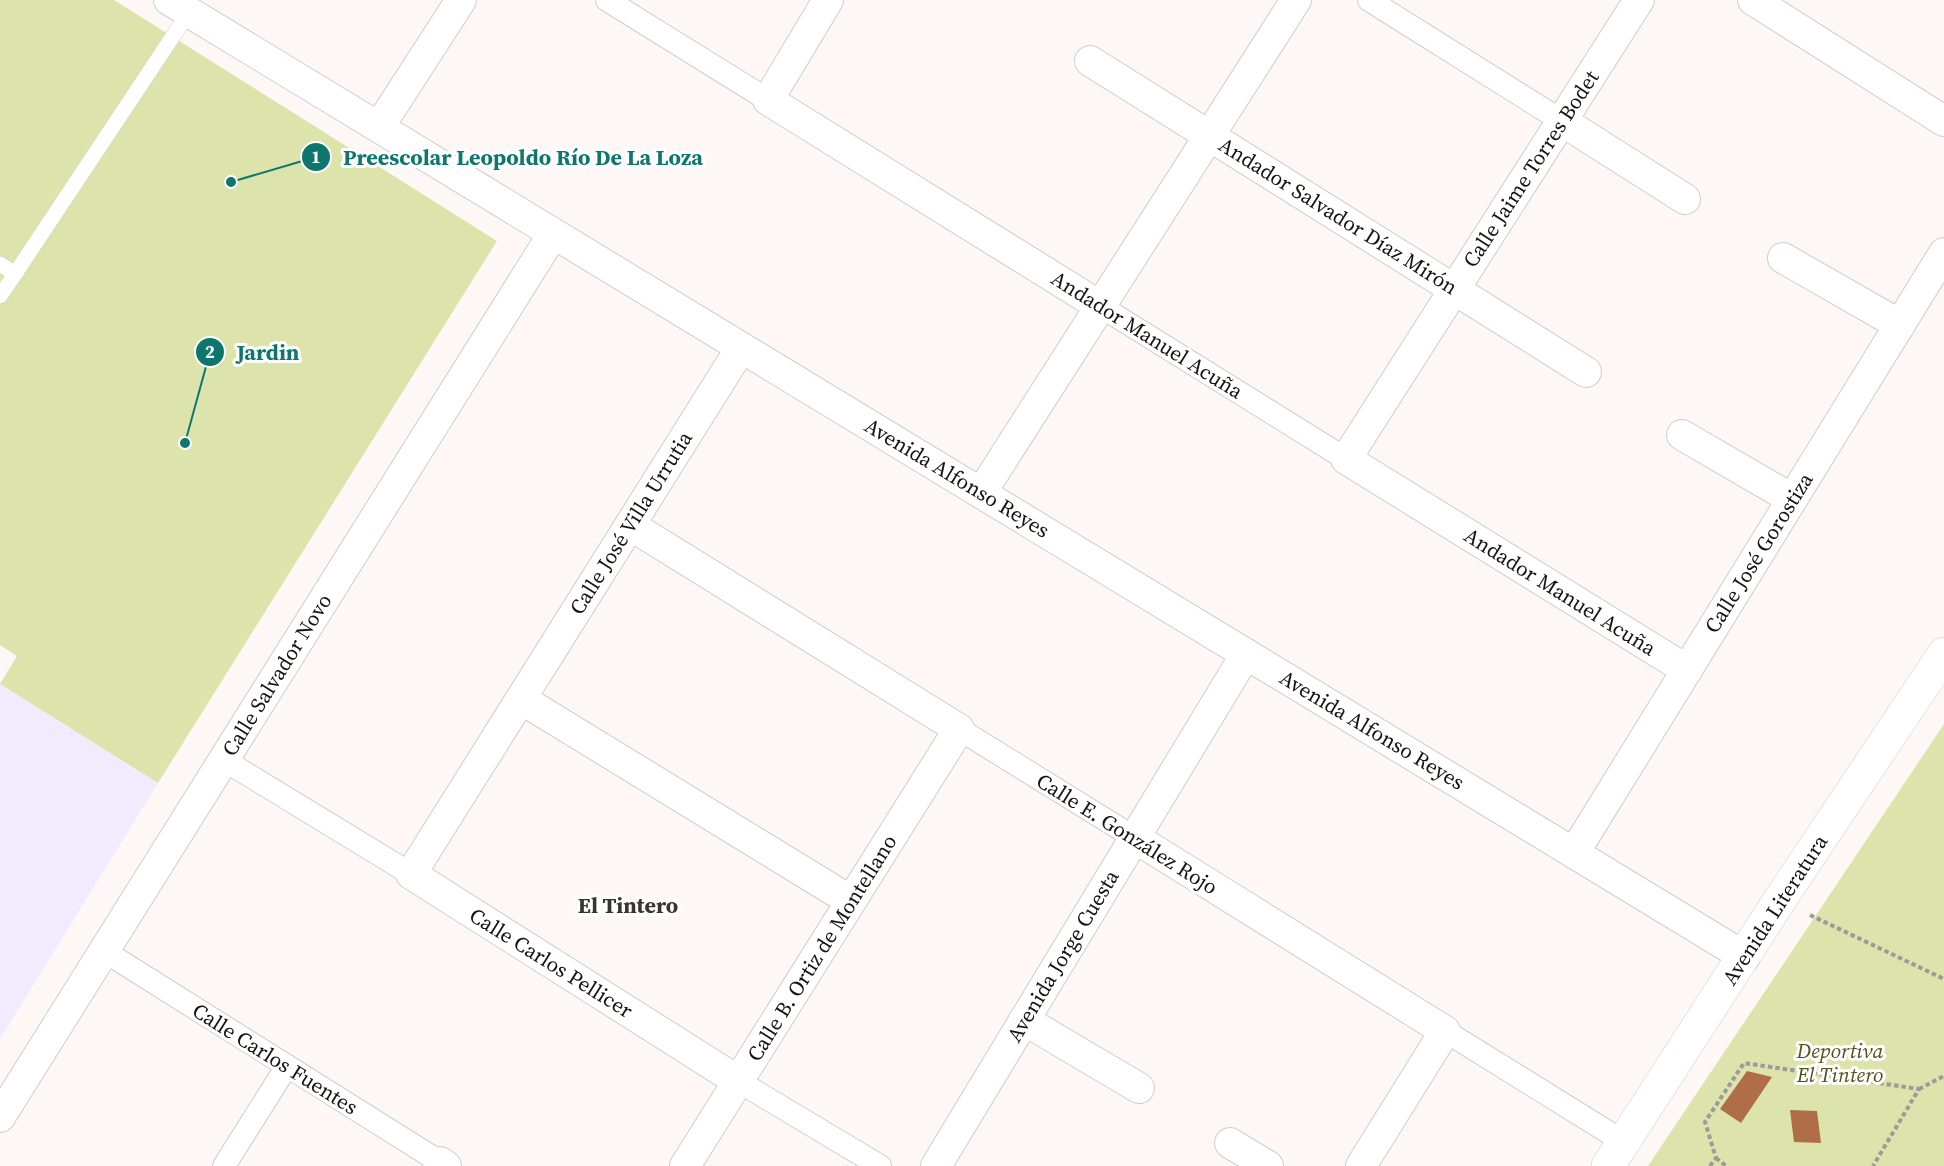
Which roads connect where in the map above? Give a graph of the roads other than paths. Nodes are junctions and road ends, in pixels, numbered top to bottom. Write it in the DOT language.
graph roads {
  1 [pos="461,0"];
  2 [pos="607,0"];
  3 [pos="828,0"];
  4 [pos="1296,0"];
  5 [pos="1369,0"];
  6 [pos="1639,0"];
  7 [pos="1753,0"];
  8 [pos="179,6"];
  9 [pos="1090,61"];
  10 [pos="768,100"];
  11 [pos="1562,121"];
  12 [pos="1944,121"];
  13 [pos="379,128"];
  14 [pos="1209,136"];
  15 [pos="1685,199"];
  16 [pos="553,234"];
  17 [pos="1944,254"];
  18 [pos="1783,258"];
  19 [pos="0,264"];
  20 [pos="15,274"];
  21 [pos="1454,289"];
  22 [pos="0,296"];
  23 [pos="1100,306"];
  24 [pos="1900,325"];
  25 [pos="741,348"];
  26 [pos="1586,372"];
  27 [pos="1682,435"];
  28 [pos="1346,459"];
  29 [pos="981,493"];
  30 [pos="1792,499"];
  31 [pos="630,525"];
  32 [pos="1246,654"];
  33 [pos="1944,654"];
  34 [pos="1687,670"];
  35 [pos="521,699"];
  36 [pos="959,729"];
  37 [pos="224,760"];
  38 [pos="1135,838"];
  39 [pos="1574,853"];
  40 [pos="411,874"];
  41 [pos="851,901"];
  42 [pos="104,951"];
  43 [pos="1745,957"];
  44 [pos="1024,1020"];
  45 [pos="1445,1031"];
  46 [pos="287,1066"];
  47 [pos="738,1081"];
  48 [pos="1139,1088"];
  49 [pos="0,1117"];
  50 [pos="1230,1143"];
  51 [pos="1616,1154"];
  52 [pos="442,1165"];
  53 [pos="224,1166"];
  54 [pos="685,1166"];
  55 [pos="880,1166"];
  56 [pos="936,1166"];
  57 [pos="1268,1166"];
  58 [pos="1361,1166"];
  1 -- 13 [label="street"];
  2 -- 10 [label="street, Andador Manuel Acuña"];
  3 -- 10 [label="street"];
  4 -- 14 [label="street"];
  5 -- 11 [label="street"];
  6 -- 11 [label="street, Calle Jaime Torres Bodet"];
  7 -- 12 [label="street"];
  8 -- 13 [label="street, Avenida Alfonso Reyes"];
  8 -- 20 [label="lane"];
  9 -- 14 [label="street, Andador Salvador Díaz Mirón"];
  10 -- 23 [label="street, Andador Manuel Acuña"];
  11 -- 15 [label="street"];
  11 -- 21 [label="street, Calle Jaime Torres Bodet"];
  13 -- 16 [label="street, Avenida Alfonso Reyes"];
  14 -- 21 [label="street, Andador Salvador Díaz Mirón"];
  14 -- 23 [label="street"];
  16 -- 25 [label="street, Avenida Alfonso Reyes"];
  16 -- 37 [label="street, Calle Salvador Novo"];
  17 -- 24 [label="street, Calle José Gorostiza"];
  18 -- 24 [label="street"];
  19 -- 20 [label="lane"];
  20 -- 22 [label="lane"];
  21 -- 26 [label="street, Andador Salvador Díaz Mirón"];
  21 -- 28 [label="street, Calle Jaime Torres Bodet"];
  23 -- 28 [label="street, Andador Manuel Acuña"];
  23 -- 29 [label="street"];
  24 -- 30 [label="street, Calle José Gorostiza"];
  25 -- 29 [label="street, Avenida Alfonso Reyes"];
  25 -- 31 [label="street, Calle José Villa Urrutia"];
  27 -- 30 [label="street"];
  28 -- 34 [label="street, Andador Manuel Acuña"];
  29 -- 32 [label="street, Avenida Alfonso Reyes"];
  30 -- 34 [label="street, Calle José Gorostiza"];
  31 -- 35 [label="street, Calle José Villa Urrutia"];
  31 -- 36 [label="street, Calle E. González Rojo"];
  32 -- 38 [label="street, Avenida Jorge Cuesta"];
  32 -- 39 [label="street, Avenida Alfonso Reyes"];
  33 -- 43 [label="street, Avenida Literatura"];
  34 -- 39 [label="street, Calle José Gorostiza"];
  35 -- 40 [label="street, Calle José Villa Urrutia"];
  35 -- 41 [label="street"];
  36 -- 38 [label="street, Calle E. González Rojo"];
  36 -- 41 [label="street, Calle B. Ortiz de Montellano"];
  37 -- 40 [label="street, Calle Carlos Pellicer"];
  37 -- 42 [label="street, Calle Salvador Novo"];
  38 -- 44 [label="street, Avenida Jorge Cuesta"];
  38 -- 45 [label="street, Calle E. González Rojo"];
  39 -- 43 [label="street, Avenida Alfonso Reyes"];
  40 -- 47 [label="street, Calle Carlos Pellicer"];
  41 -- 47 [label="street, Calle B. Ortiz de Montellano"];
  42 -- 46 [label="street, Calle Carlos Fuentes"];
  42 -- 49 [label="street, Calle Salvador Novo"];
  43 -- 51 [label="street, Avenida Literatura"];
  44 -- 48 [label="street"];
  44 -- 56 [label="street, Avenida Jorge Cuesta"];
  45 -- 51 [label="street, Calle E. González Rojo"];
  45 -- 58 [label="street"];
  46 -- 52 [label="street, Calle Carlos Fuentes"];
  46 -- 53 [label="street"];
  47 -- 54 [label="street, Calle B. Ortiz de Montellano"];
  47 -- 55 [label="street, Calle Carlos Pellicer"];
  50 -- 57 [label="street"];
}
